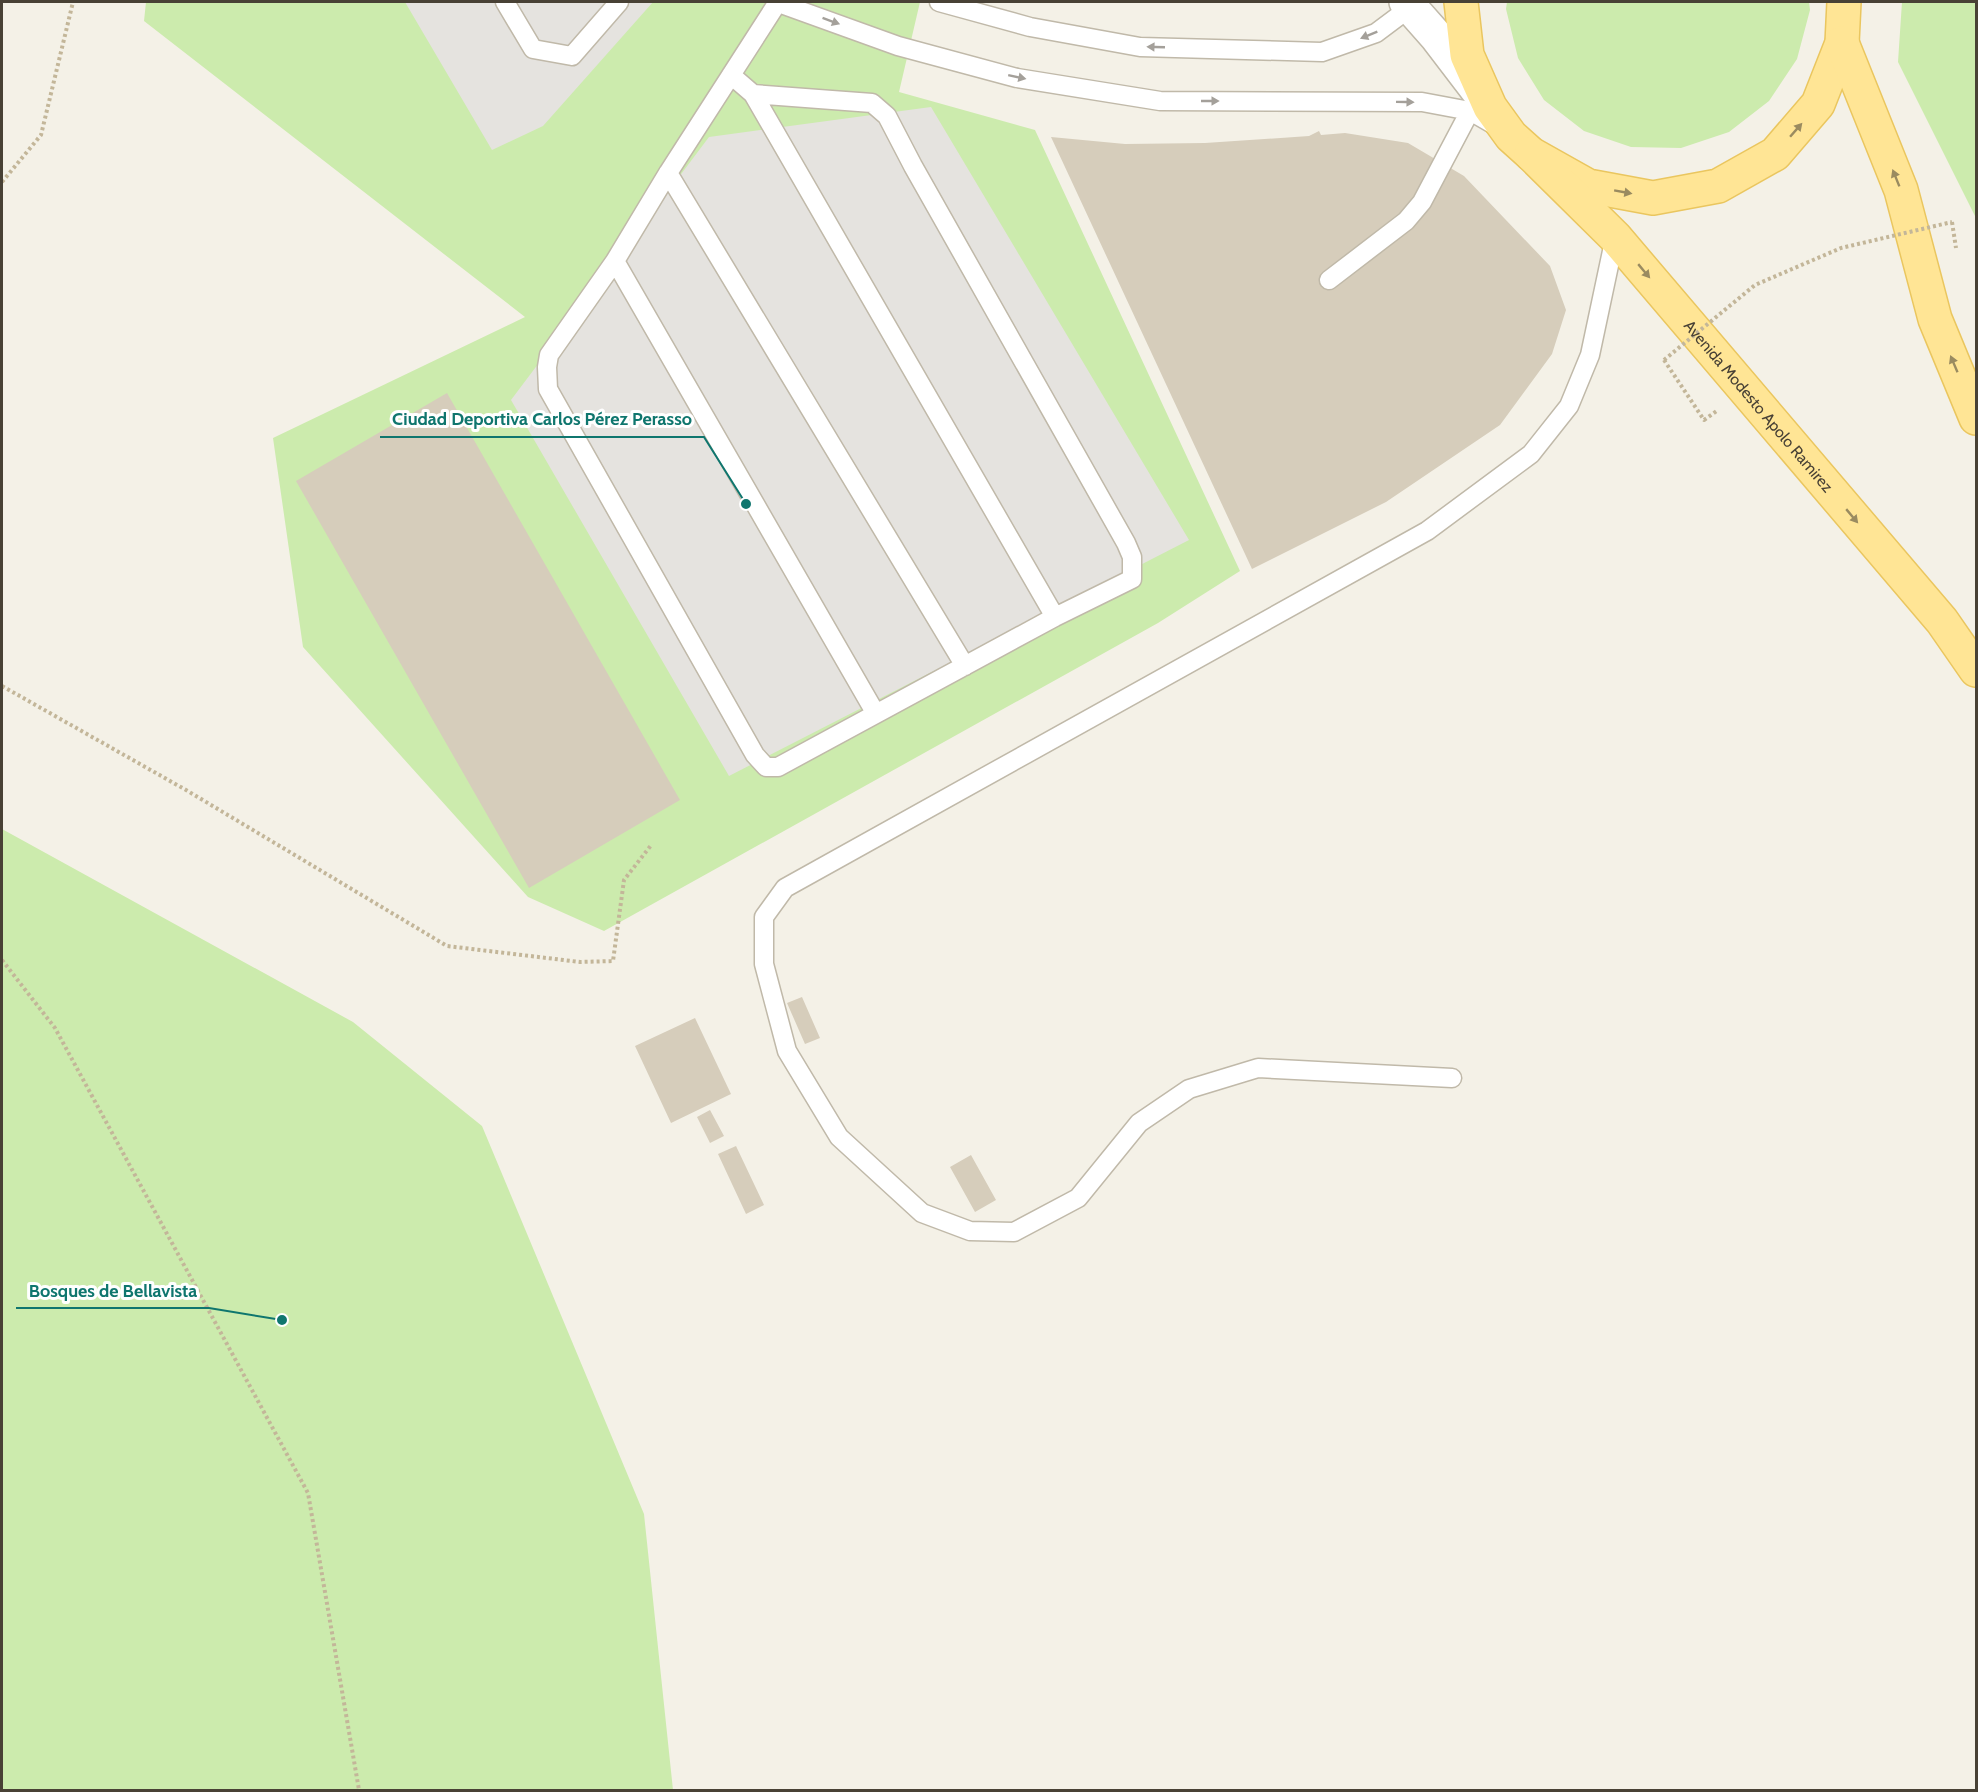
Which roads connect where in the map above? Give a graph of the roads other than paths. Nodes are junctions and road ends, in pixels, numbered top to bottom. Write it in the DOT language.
graph roads {
  1 [pos="505,2"];
  2 [pos="619,2"];
  3 [pos="777,2"];
  4 [pos="939,2"];
  5 [pos="1461,2"];
  6 [pos="1844,2"];
  7 [pos="1412,4"];
  8 [pos="1842,43"];
  9 [pos="731,75"];
  10 [pos="753,94"];
  11 [pos="1480,109"];
  12 [pos="1521,145"];
  13 [pos="668,173"];
  14 [pos="1615,237"];
  15 [pos="615,261"];
  16 [pos="1329,280"];
  17 [pos="1977,418"];
  18 [pos="1055,617"];
  19 [pos="965,666"];
  20 [pos="1977,670"];
  21 [pos="876,714"];
  22 [pos="1452,1078"];
  1 -- 2 [label="lane"];
  3 -- 9 [label="lane"];
  3 -- 11 [label="lane, one-way"];
  7 -- 4 [label="lane, one-way"];
  5 -- 11 [label="main road, Avenida Modesto Apolo Ramirez"];
  6 -- 8 [label="main road"];
  7 -- 11 [label="street"];
  12 -- 8 [label="main road, one-way"];
  17 -- 8 [label="main road, one-way"];
  9 -- 10 [label="lane"];
  9 -- 13 [label="lane"];
  10 -- 18 [label="lane"];
  10 -- 18 [label="lane"];
  11 -- 12 [label="main road, Avenida Modesto Apolo Ramirez"];
  11 -- 16 [label="lane"];
  12 -- 14 [label="main road, Avenida Modesto Apolo Ramirez"];
  13 -- 15 [label="lane"];
  13 -- 19 [label="lane"];
  14 -- 20 [label="main road, Avenida Modesto Apolo Ramirez, one-way"];
  14 -- 22 [label="lane"];
  15 -- 21 [label="lane"];
  15 -- 21 [label="lane"];
  18 -- 19 [label="lane"];
  19 -- 21 [label="lane"];
}
